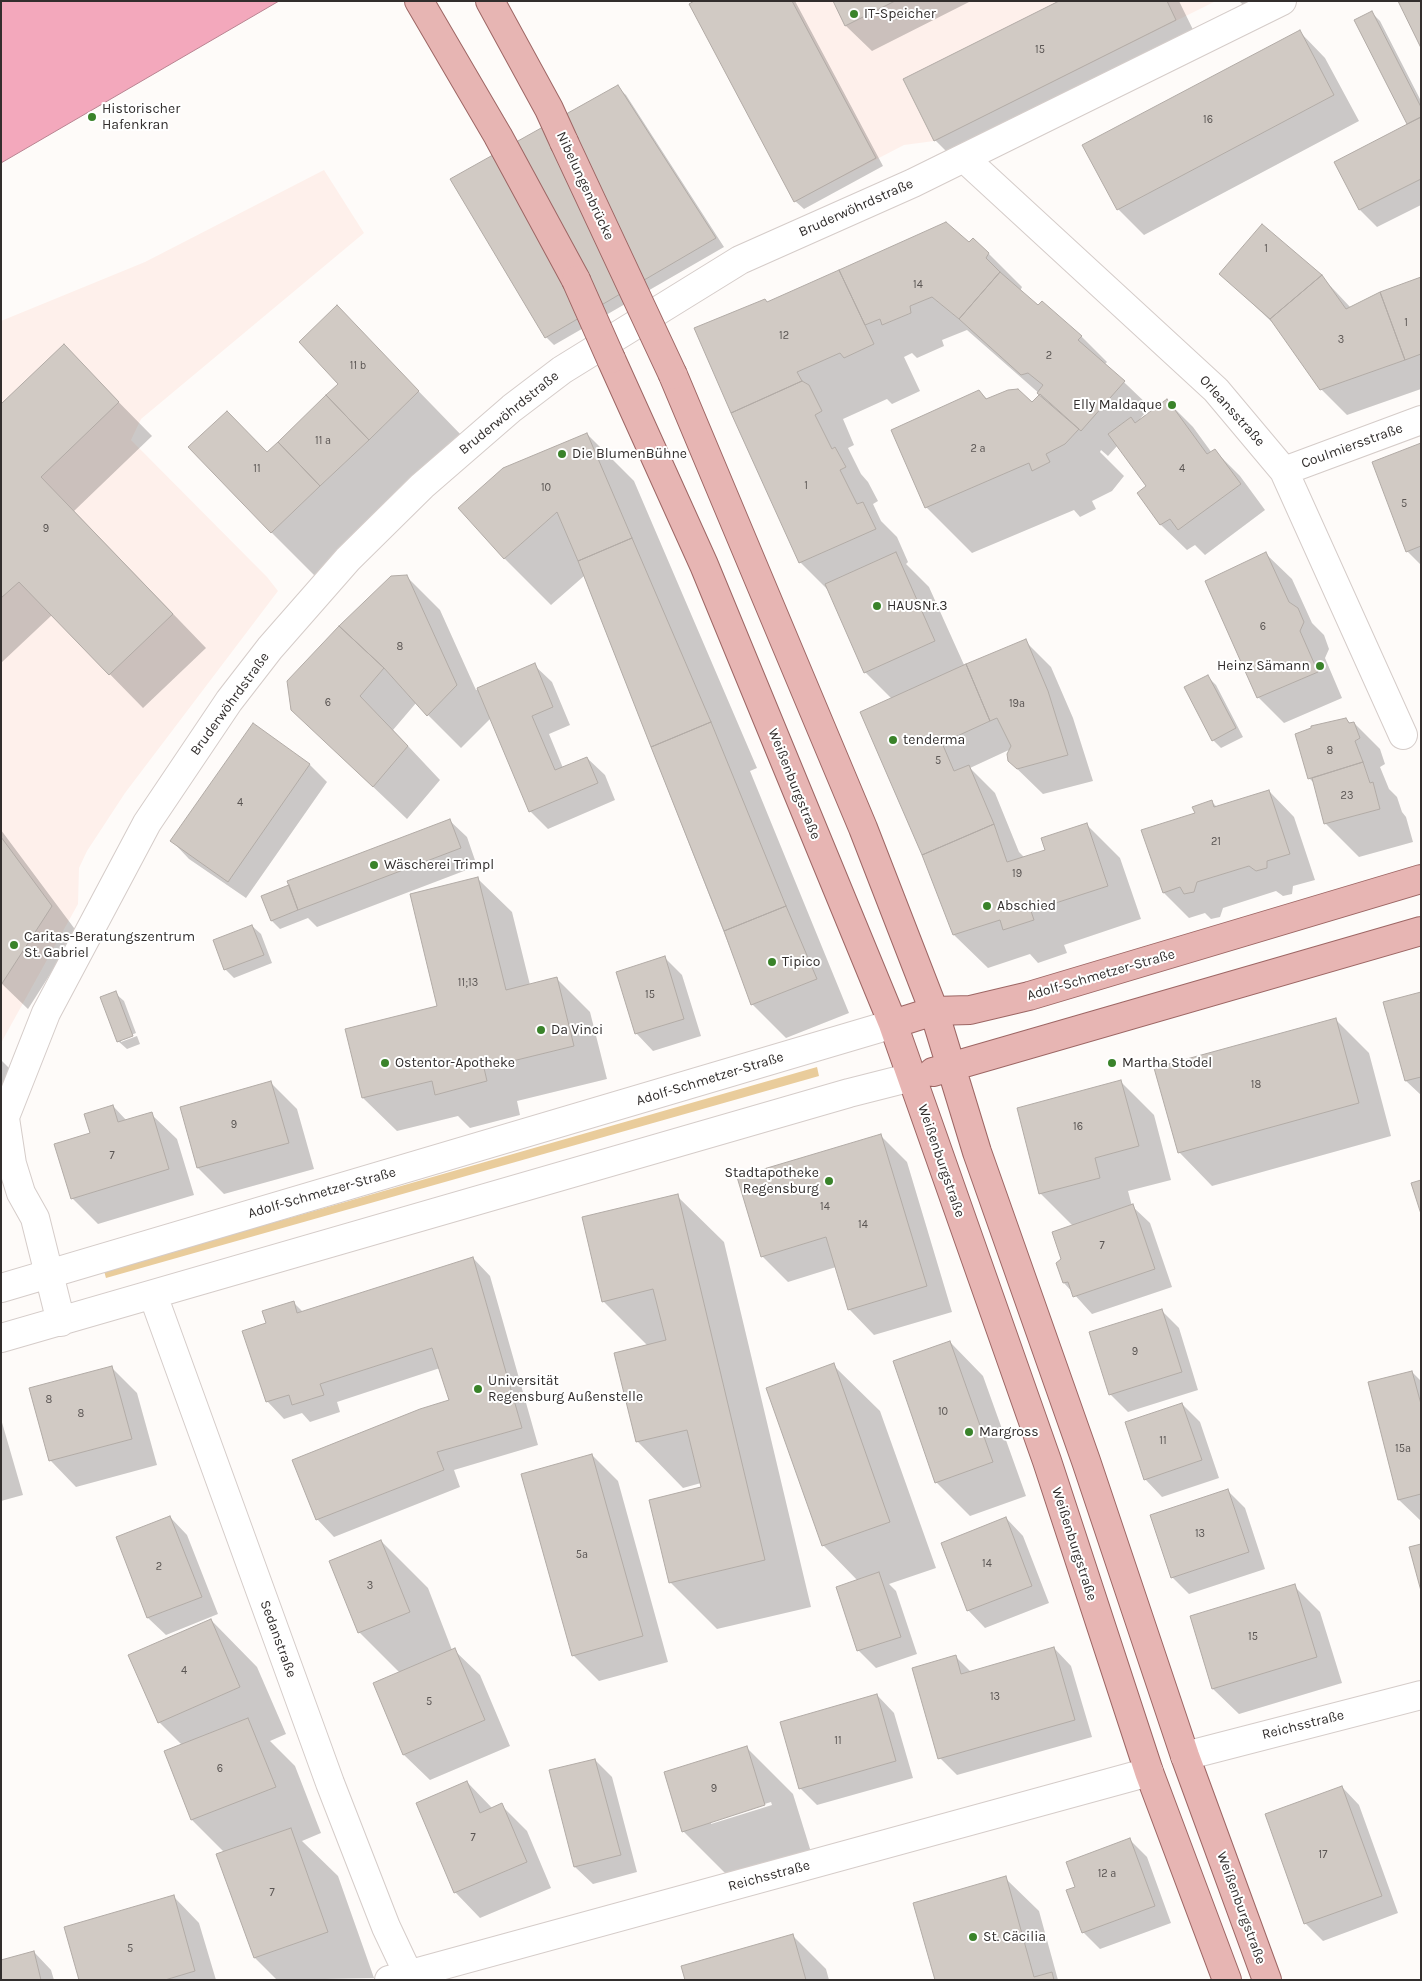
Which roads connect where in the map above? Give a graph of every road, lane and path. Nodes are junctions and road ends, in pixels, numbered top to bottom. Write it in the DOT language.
graph roads {
  1 [pos="419,1"];
  2 [pos="490,1"];
  3 [pos="1282,1"];
  4 [pos="964,158"];
  5 [pos="673,375"];
  6 [pos="1421,420"];
  7 [pos="1284,471"];
  8 [pos="1403,735"];
  9 [pos="1421,879"];
  10 [pos="1421,931"];
  11 [pos="934,1011"];
  12 [pos="893,1024"];
  13 [pos="950,1067"];
  14 [pos="912,1077"];
  15 [pos="3,1123"];
  16 [pos="50,1275"];
  17 [pos="1,1288"];
  18 [pos="153,1295"];
  19 [pos="61,1322"];
  20 [pos="1,1338"];
  21 [pos="1421,1695"];
  22 [pos="1185,1756"];
  23 [pos="1149,1772"];
  24 [pos="403,1978"];
  25 [pos="1227,1980"];
  26 [pos="1267,1980"];
  1 -- 12 [label="main road, Weißenburgstraße, bridge"];
  2 -- 5 [label="main road, Nibelungenbrücke, bridge"];
  3 -- 4 [label="street, Bruderwöhrdstraße"];
  4 -- 7 [label="street, Orleansstraße"];
  4 -- 15 [label="street, Bruderwöhrdstraße"];
  5 -- 11 [label="main road, Weißenburgstraße"];
  6 -- 7 [label="street, Coulmiersstraße"];
  7 -- 8 [label="street, Orleansstraße"];
  9 -- 11 [label="main road, Adolf-Schmetzer-Straße"];
  10 -- 13 [label="main road"];
  11 -- 12 [label="main road, Adolf-Schmetzer-Straße"];
  11 -- 13 [label="main road, Weißenburgstraße"];
  12 -- 14 [label="main road, Weißenburgstraße"];
  12 -- 16 [label="street, Adolf-Schmetzer-Straße"];
  13 -- 14 [label="main road"];
  13 -- 22 [label="main road, Weißenburgstraße"];
  14 -- 18 [label="street"];
  14 -- 23 [label="main road, Weißenburgstraße"];
  15 -- 16 [label="street, Bruderwöhrdstraße"];
  16 -- 17 [label="street, Adolf-Schmetzer-Straße"];
  16 -- 19 [label="street, Bruderwöhrdstraße"];
  18 -- 19 [label="street"];
  18 -- 24 [label="street, Sedanstraße"];
  19 -- 20 [label="street"];
  21 -- 22 [label="street, Reichsstraße"];
  22 -- 26 [label="main road, Weißenburgstraße"];
  23 -- 24 [label="street, Reichsstraße"];
  23 -- 25 [label="main road, Weißenburgstraße"];
}
